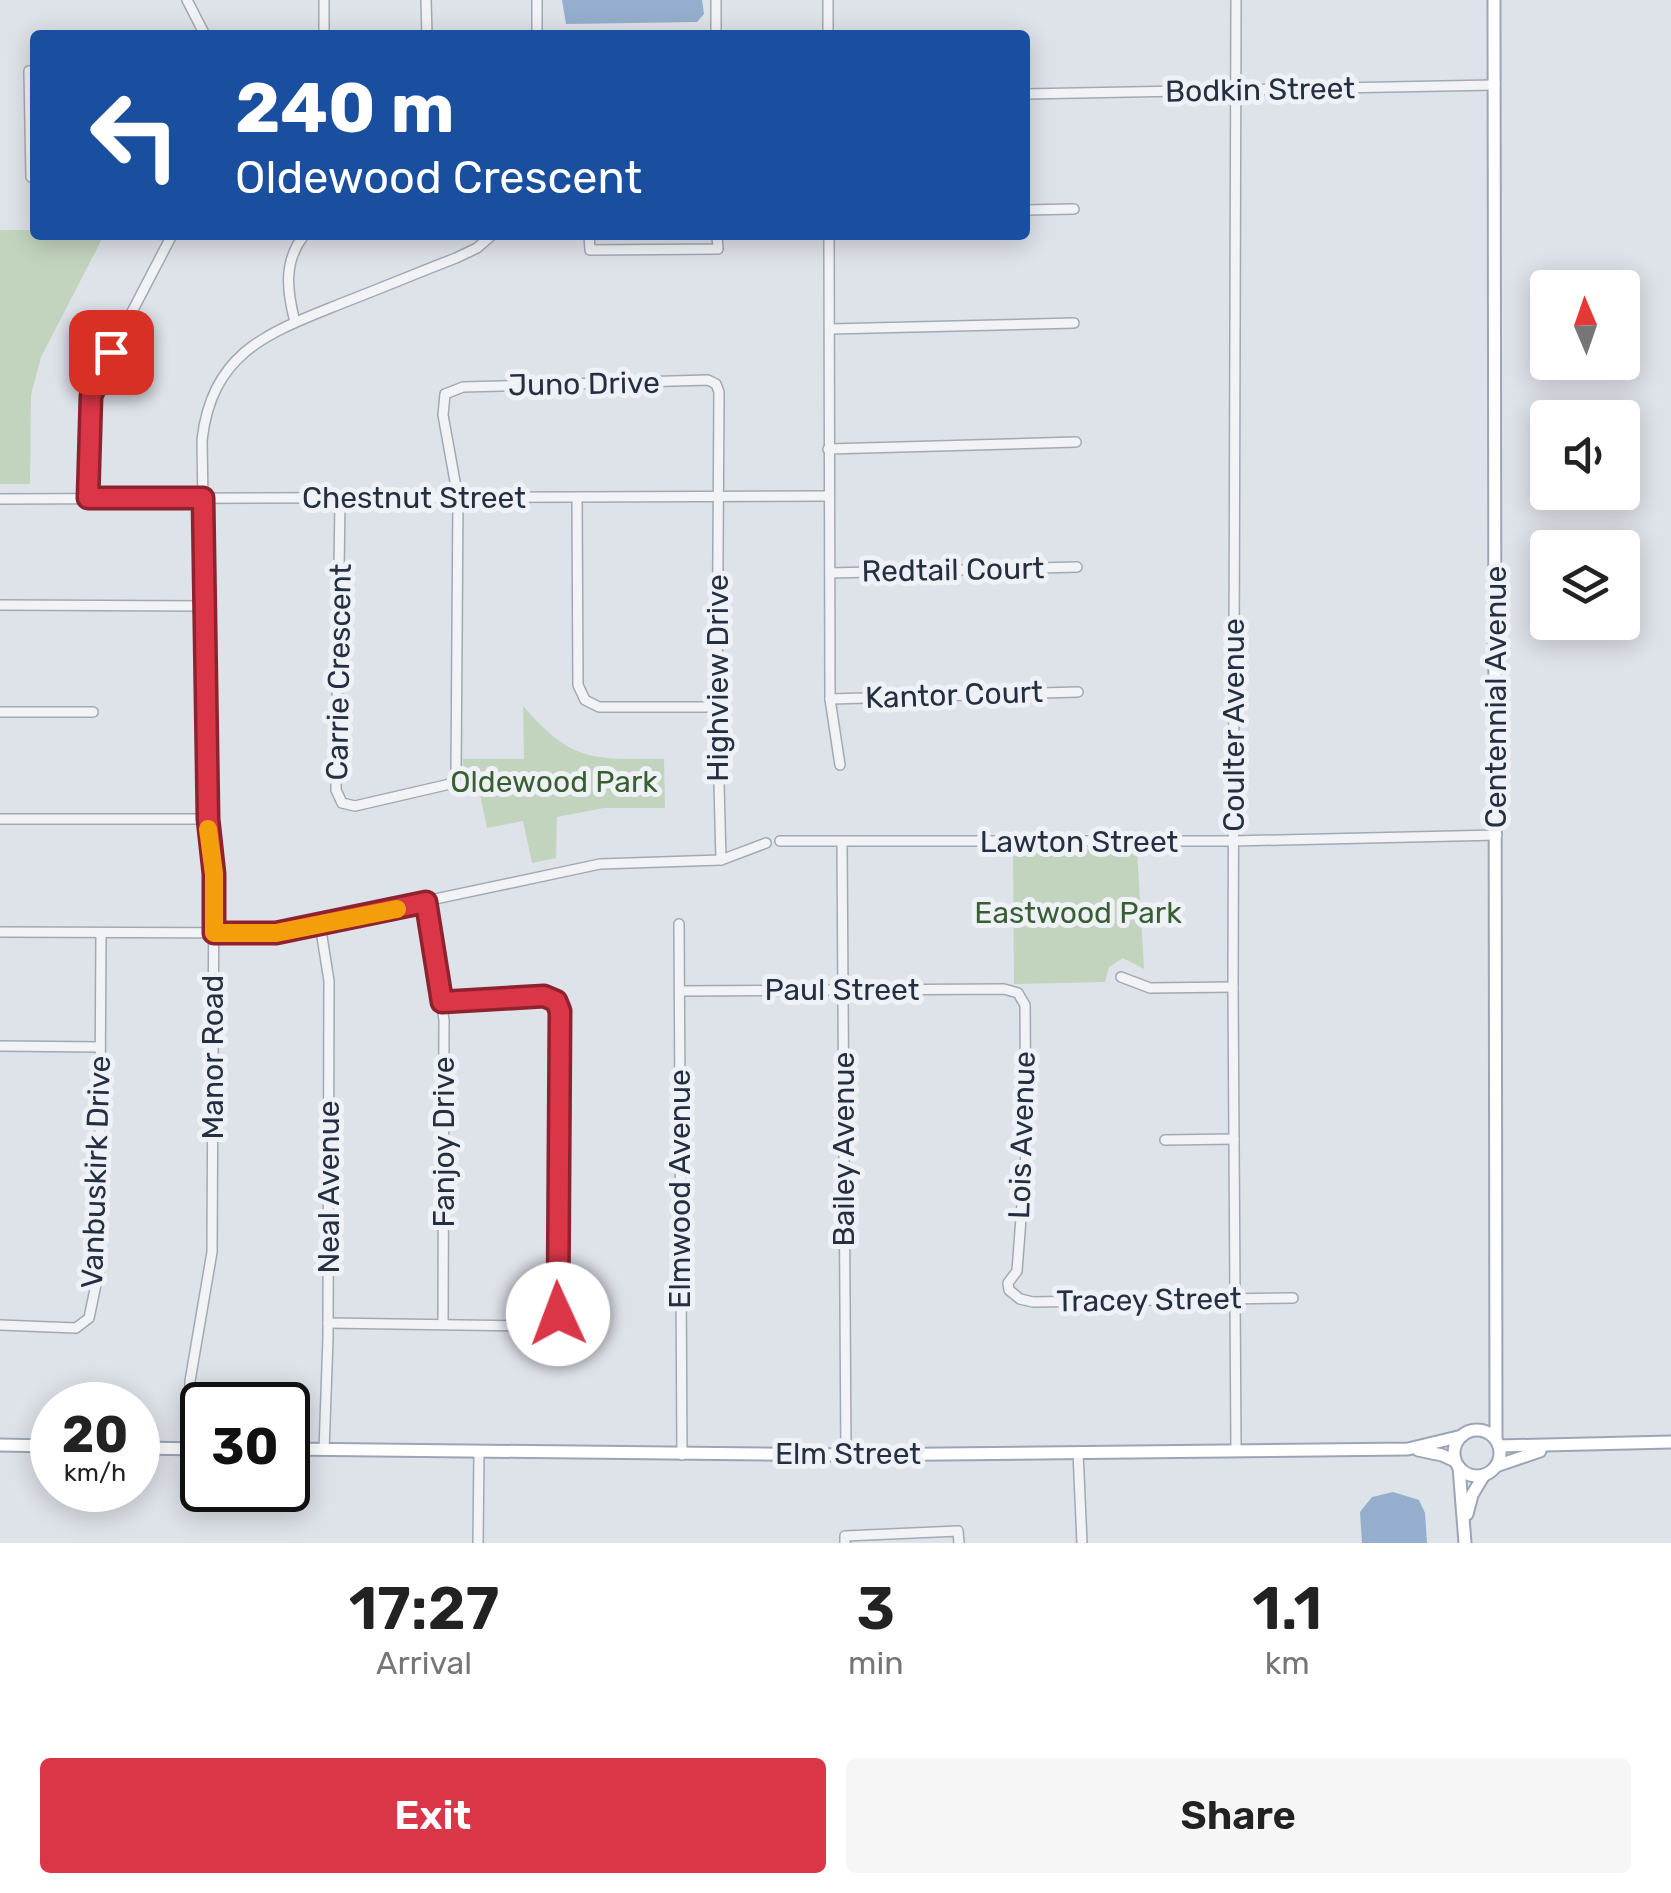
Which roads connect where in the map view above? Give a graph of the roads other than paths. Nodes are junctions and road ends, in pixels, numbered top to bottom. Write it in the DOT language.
graph roads {
  1 [pos="187,0"];
  2 [pos="324,0"];
  3 [pos="426,0"];
  4 [pos="537,0"];
  5 [pos="716,0"];
  6 [pos="828,0"];
  7 [pos="1236,0"];
  8 [pos="1494,0"];
  9 [pos="202,30"];
  10 [pos="324,30"];
  11 [pos="427,30"];
  12 [pos="537,30"];
  13 [pos="716,30"];
  14 [pos="828,30"];
  15 [pos="30,72"];
  16 [pos="1494,85"];
  17 [pos="1236,90"];
  18 [pos="1030,94"];
  19 [pos="30,124"];
  20 [pos="1074,209"];
  21 [pos="1030,210"];
  22 [pos="169,240"];
  23 [pos="300,240"];
  24 [pos="486,240"];
  25 [pos="590,240"];
  26 [pos="718,240"];
  27 [pos="830,240"];
  28 [pos="296,322"];
  29 [pos="1074,323"];
  30 [pos="830,329"];
  31 [pos="1076,442"];
  32 [pos="828,449"];
  33 [pos="718,496"];
  34 [pos="828,496"];
  35 [pos="0,498"];
  36 [pos="88,498"];
  37 [pos="203,498"];
  38 [pos="458,498"];
  39 [pos="577,498"];
  40 [pos="340,499"];
  41 [pos="1076,567"];
  42 [pos="830,573"];
  43 [pos="0,605"];
  44 [pos="203,606"];
  45 [pos="1078,692"];
  46 [pos="830,699"];
  47 [pos="717,707"];
  48 [pos="0,712"];
  49 [pos="93,712"];
  50 [pos="840,765"];
  51 [pos="208,819"];
  52 [pos="0,820"];
  53 [pos="1497,834"];
  54 [pos="780,841"];
  55 [pos="1234,841"];
  56 [pos="766,843"];
  57 [pos="842,843"];
  58 [pos="720,860"];
  59 [pos="426,902"];
  60 [pos="320,924"];
  61 [pos="679,924"];
  62 [pos="0,932"];
  63 [pos="101,933"];
  64 [pos="214,933"];
  65 [pos="1122,977"];
  66 [pos="1233,987"];
  67 [pos="1004,989"];
  68 [pos="844,990"];
  69 [pos="680,991"];
  70 [pos="442,1002"];
  71 [pos="0,1046"];
  72 [pos="100,1047"];
  73 [pos="1234,1139"];
  74 [pos="1165,1140"];
  75 [pos="1009,1290"];
  76 [pos="1293,1298"];
  77 [pos="1236,1299"];
  78 [pos="328,1323"];
  79 [pos="443,1323"];
  80 [pos="0,1325"];
  81 [pos="190,1382"];
  82 [pos="1496,1394"];
  83 [pos="1476,1430"];
  84 [pos="1462,1436"];
  85 [pos="1497,1442"];
  86 [pos="1671,1442"];
  87 [pos="1584,1443"];
  88 [pos="0,1446"];
  89 [pos="30,1446"];
  90 [pos="1408,1449"];
  91 [pos="310,1450"];
  92 [pos="324,1450"];
  93 [pos="1236,1450"];
  94 [pos="1078,1452"];
  95 [pos="480,1454"];
  96 [pos="682,1455"];
  97 [pos="846,1455"];
  98 [pos="1457,1464"];
  99 [pos="1496,1467"];
  100 [pos="1484,1475"];
  101 [pos="1465,1522"];
  102 [pos="478,1543"];
  103 [pos="845,1543"];
  104 [pos="958,1543"];
  105 [pos="1082,1543"];
  106 [pos="1465,1543"];
  1 -- 9 [label="street"];
  2 -- 10 [label="street"];
  3 -- 11 [label="street"];
  4 -- 12 [label="street"];
  5 -- 13 [label="street"];
  6 -- 14 [label="street"];
  7 -- 17 [label="street, Coulter Avenue"];
  8 -- 16 [label="main road, Centennial Avenue"];
  15 -- 19 [label="street"];
  16 -- 17 [label="street, Bodkin Street"];
  16 -- 53 [label="main road, Centennial Avenue"];
  17 -- 18 [label="street, Bodkin Street"];
  17 -- 55 [label="street, Coulter Avenue"];
  20 -- 21 [label="street"];
  22 -- 36 [label="street"];
  23 -- 28 [label="street"];
  24 -- 28 [label="street, Manor Road"];
  25 -- 26 [label="street"];
  27 -- 30 [label="street"];
  28 -- 37 [label="street, Manor Road"];
  29 -- 30 [label="street"];
  30 -- 32 [label="street"];
  31 -- 32 [label="street"];
  32 -- 34 [label="street"];
  33 -- 34 [label="street, Chestnut Street"];
  33 -- 38 [label="street, Juno Drive"];
  33 -- 39 [label="street, Chestnut Street"];
  33 -- 47 [label="street, Highview Drive"];
  34 -- 42 [label="street"];
  35 -- 36 [label="street, Chestnut Street"];
  36 -- 37 [label="street, Chestnut Street"];
  37 -- 40 [label="street, Chestnut Street"];
  37 -- 44 [label="street, Manor Road"];
  38 -- 39 [label="street, Chestnut Street"];
  38 -- 40 [label="street, Chestnut Street"];
  38 -- 40 [label="street, Carrie Crescent"];
  39 -- 47 [label="street"];
  41 -- 42 [label="street, Redtail Court"];
  42 -- 46 [label="street"];
  43 -- 44 [label="street"];
  44 -- 51 [label="street, Manor Road"];
  45 -- 46 [label="street, Kantor Court"];
  46 -- 50 [label="street"];
  47 -- 58 [label="street, Highview Drive"];
  48 -- 49 [label="street"];
  51 -- 52 [label="street"];
  51 -- 64 [label="street, Manor Road"];
  53 -- 55 [label="street, Lawton Street"];
  53 -- 82 [label="main road, Centennial Avenue"];
  54 -- 57 [label="street, Lawton Street"];
  55 -- 57 [label="street, Lawton Street"];
  55 -- 66 [label="street, Coulter Avenue"];
  56 -- 58 [label="street"];
  57 -- 68 [label="street, Bailey Avenue"];
  58 -- 59 [label="street"];
  59 -- 60 [label="street"];
  59 -- 70 [label="street, Fanjoy Drive"];
  60 -- 64 [label="street"];
  60 -- 78 [label="street, Neal Avenue"];
  61 -- 69 [label="street, Elmwood Avenue"];
  62 -- 63 [label="street"];
  63 -- 64 [label="street"];
  63 -- 72 [label="street, Vanbuskirk Drive"];
  64 -- 81 [label="street, Manor Road"];
  65 -- 66 [label="street"];
  66 -- 73 [label="street, Coulter Avenue"];
  67 -- 68 [label="street, Paul Street"];
  67 -- 75 [label="street, Lois Avenue"];
  68 -- 69 [label="street, Paul Street"];
  68 -- 97 [label="street, Bailey Avenue"];
  69 -- 96 [label="street, Elmwood Avenue"];
  70 -- 79 [label="street, Fanjoy Drive"];
  70 -- 79 [label="street"];
  71 -- 72 [label="street"];
  72 -- 80 [label="street, Vanbuskirk Drive"];
  73 -- 74 [label="street"];
  73 -- 77 [label="street, Coulter Avenue"];
  75 -- 77 [label="street, Tracey Street"];
  76 -- 77 [label="street, Tracey Street"];
  77 -- 93 [label="street, Coulter Avenue"];
  78 -- 79 [label="street"];
  78 -- 92 [label="street, Neal Avenue"];
  82 -- 83 [label="main road"];
  82 -- 85 [label="main road, Centennial Avenue"];
  83 -- 84 [label="main road"];
  83 -- 85 [label="main road"];
  84 -- 90 [label="main road"];
  84 -- 98 [label="main road"];
  85 -- 87 [label="main road"];
  85 -- 99 [label="main road"];
  86 -- 87 [label="main road"];
  87 -- 99 [label="main road"];
  88 -- 89 [label="main road"];
  90 -- 93 [label="main road, Elm Street"];
  90 -- 98 [label="main road"];
  91 -- 92 [label="main road, Elm Street"];
  92 -- 95 [label="main road, Elm Street"];
  93 -- 94 [label="main road, Elm Street"];
  94 -- 97 [label="main road, Elm Street"];
  94 -- 105 [label="street"];
  95 -- 96 [label="main road, Elm Street"];
  95 -- 102 [label="street"];
  96 -- 97 [label="main road, Elm Street"];
  98 -- 100 [label="main road"];
  98 -- 101 [label="main road"];
  99 -- 100 [label="main road"];
  100 -- 101 [label="main road"];
  101 -- 106 [label="main road"];
  103 -- 104 [label="street"];
}
